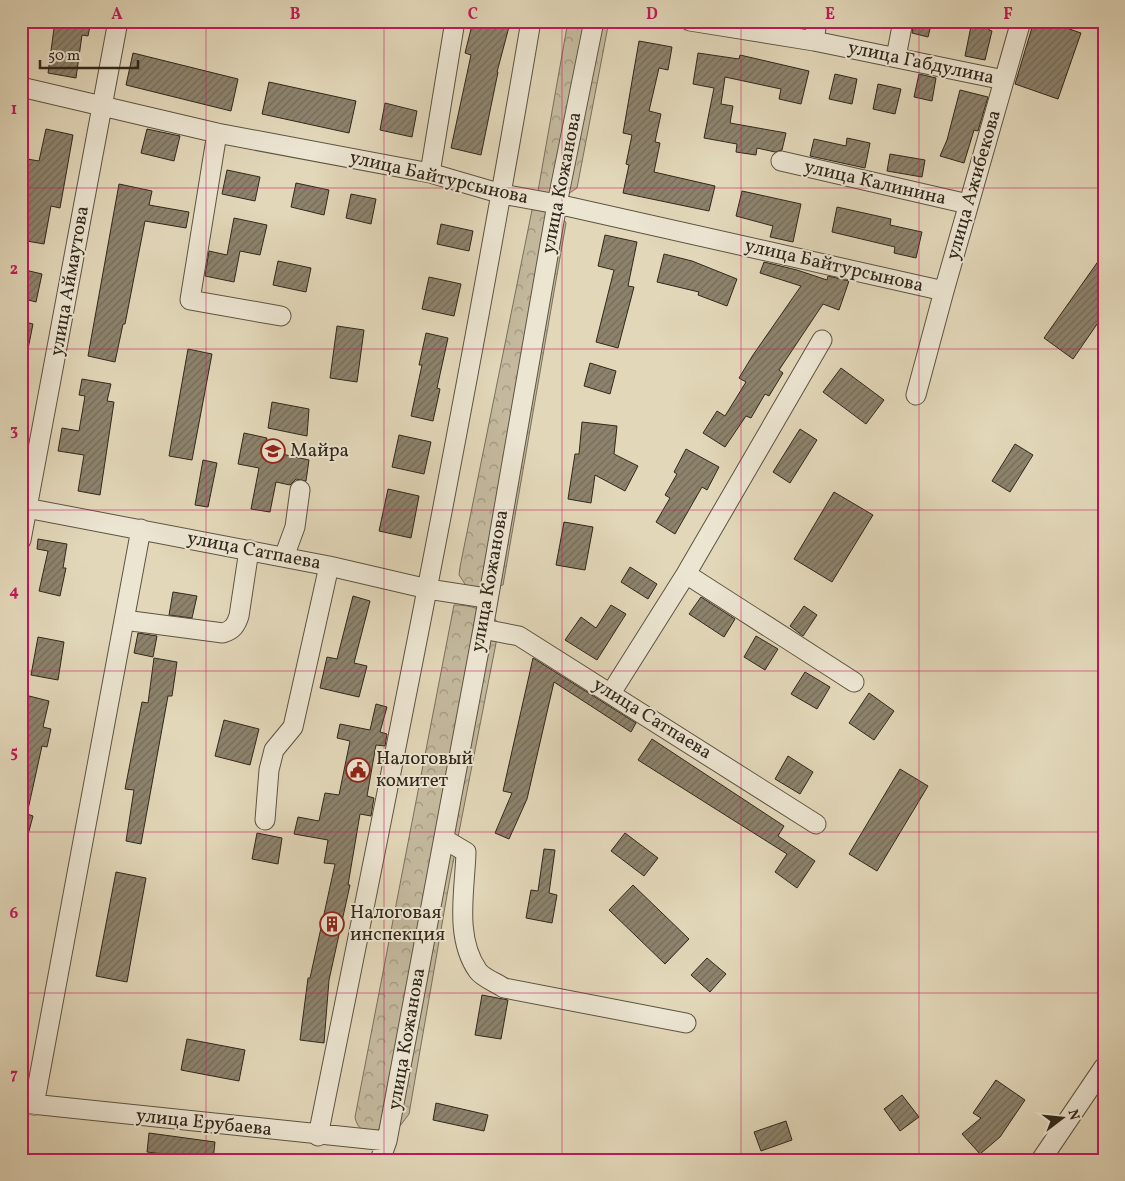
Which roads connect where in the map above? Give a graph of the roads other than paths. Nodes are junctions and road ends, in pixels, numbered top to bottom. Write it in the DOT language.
graph roads {
  1 [pos="118,21"];
  2 [pos="455,21"];
  3 [pos="531,21"];
  4 [pos="594,21"];
  5 [pos="690,21"];
  6 [pos="817,21"];
  7 [pos="903,21"];
  8 [pos="1021,21"];
  9 [pos="814,41"];
  10 [pos="896,57"];
  11 [pos="1004,80"];
  12 [pos="21,87"];
  13 [pos="102,107"];
  14 [pos="216,133"];
  15 [pos="781,161"];
  16 [pos="430,173"];
  17 [pos="502,194"];
  18 [pos="557,204"];
  19 [pos="968,204"];
  20 [pos="944,291"];
  21 [pos="282,316"];
  22 [pos="822,340"];
  23 [pos="916,395"];
  24 [pos="300,490"];
  25 [pos="24,508"];
  26 [pos="141,529"];
  27 [pos="21,540"];
  28 [pos="249,550"];
  29 [pos="284,557"];
  30 [pos="329,566"];
  31 [pos="686,574"];
  32 [pos="428,589"];
  33 [pos="486,598"];
  34 [pos="124,620"];
  35 [pos="483,629"];
  36 [pos="854,682"];
  37 [pos="611,693"];
  38 [pos="265,820"];
  39 [pos="816,824"];
  40 [pos="444,839"];
  41 [pos="686,1023"];
  42 [pos="1104,1067"];
  43 [pos="28,1104"];
  44 [pos="318,1136"];
  45 [pos="388,1142"];
  46 [pos="380,1160"];
  47 [pos="1041,1160"];
  1 -- 13 [label="street, улица Аймаутова"];
  2 -- 16 [label="street"];
  3 -- 17 [label="street"];
  4 -- 18 [label="street, улица Кожанова"];
  5 -- 9 [label="street, улица Габдулина"];
  6 -- 9 [label="street"];
  7 -- 10 [label="street"];
  8 -- 11 [label="street, улица Ажибекова"];
  9 -- 10 [label="street, улица Габдулина"];
  10 -- 11 [label="street, улица Габдулина"];
  11 -- 19 [label="street, улица Ажибекова"];
  12 -- 13 [label="street, улица Байтурсынова"];
  13 -- 14 [label="street, улица Байтурсынова"];
  13 -- 25 [label="street, улица Аймаутова"];
  14 -- 16 [label="street, улица Байтурсынова"];
  14 -- 21 [label="street"];
  15 -- 19 [label="street, улица Калинина"];
  16 -- 17 [label="street, улица Байтурсынова"];
  17 -- 18 [label="street, улица Байтурсынова"];
  17 -- 32 [label="street"];
  18 -- 20 [label="street, улица Байтурсынова"];
  18 -- 33 [label="street, улица Кожанова"];
  19 -- 20 [label="street, улица Ажибекова"];
  20 -- 23 [label="street, улица Ажибекова"];
  22 -- 31 [label="street"];
  24 -- 29 [label="street"];
  25 -- 26 [label="street, улица Сатпаева"];
  25 -- 27 [label="street, улица Аймаутова"];
  26 -- 28 [label="street, улица Сатпаева"];
  26 -- 34 [label="street"];
  28 -- 29 [label="street, улица Сатпаева"];
  28 -- 34 [label="street"];
  29 -- 30 [label="street, улица Сатпаева"];
  30 -- 32 [label="street, улица Сатпаева"];
  30 -- 38 [label="street"];
  31 -- 36 [label="street"];
  31 -- 37 [label="street"];
  32 -- 33 [label="street, улица Сатпаева"];
  32 -- 44 [label="street"];
  33 -- 35 [label="street, улица Кожанова"];
  34 -- 43 [label="street"];
  35 -- 37 [label="street, улица Сатпаева"];
  35 -- 40 [label="street, улица Кожанова"];
  37 -- 39 [label="street, улица Сатпаева"];
  40 -- 41 [label="street"];
  40 -- 45 [label="street, улица Кожанова"];
  42 -- 47 [label="street"];
  43 -- 44 [label="street, улица Ерубаева"];
  44 -- 45 [label="street, улица Ерубаева"];
  45 -- 46 [label="street, улица Кожанова"];
}
